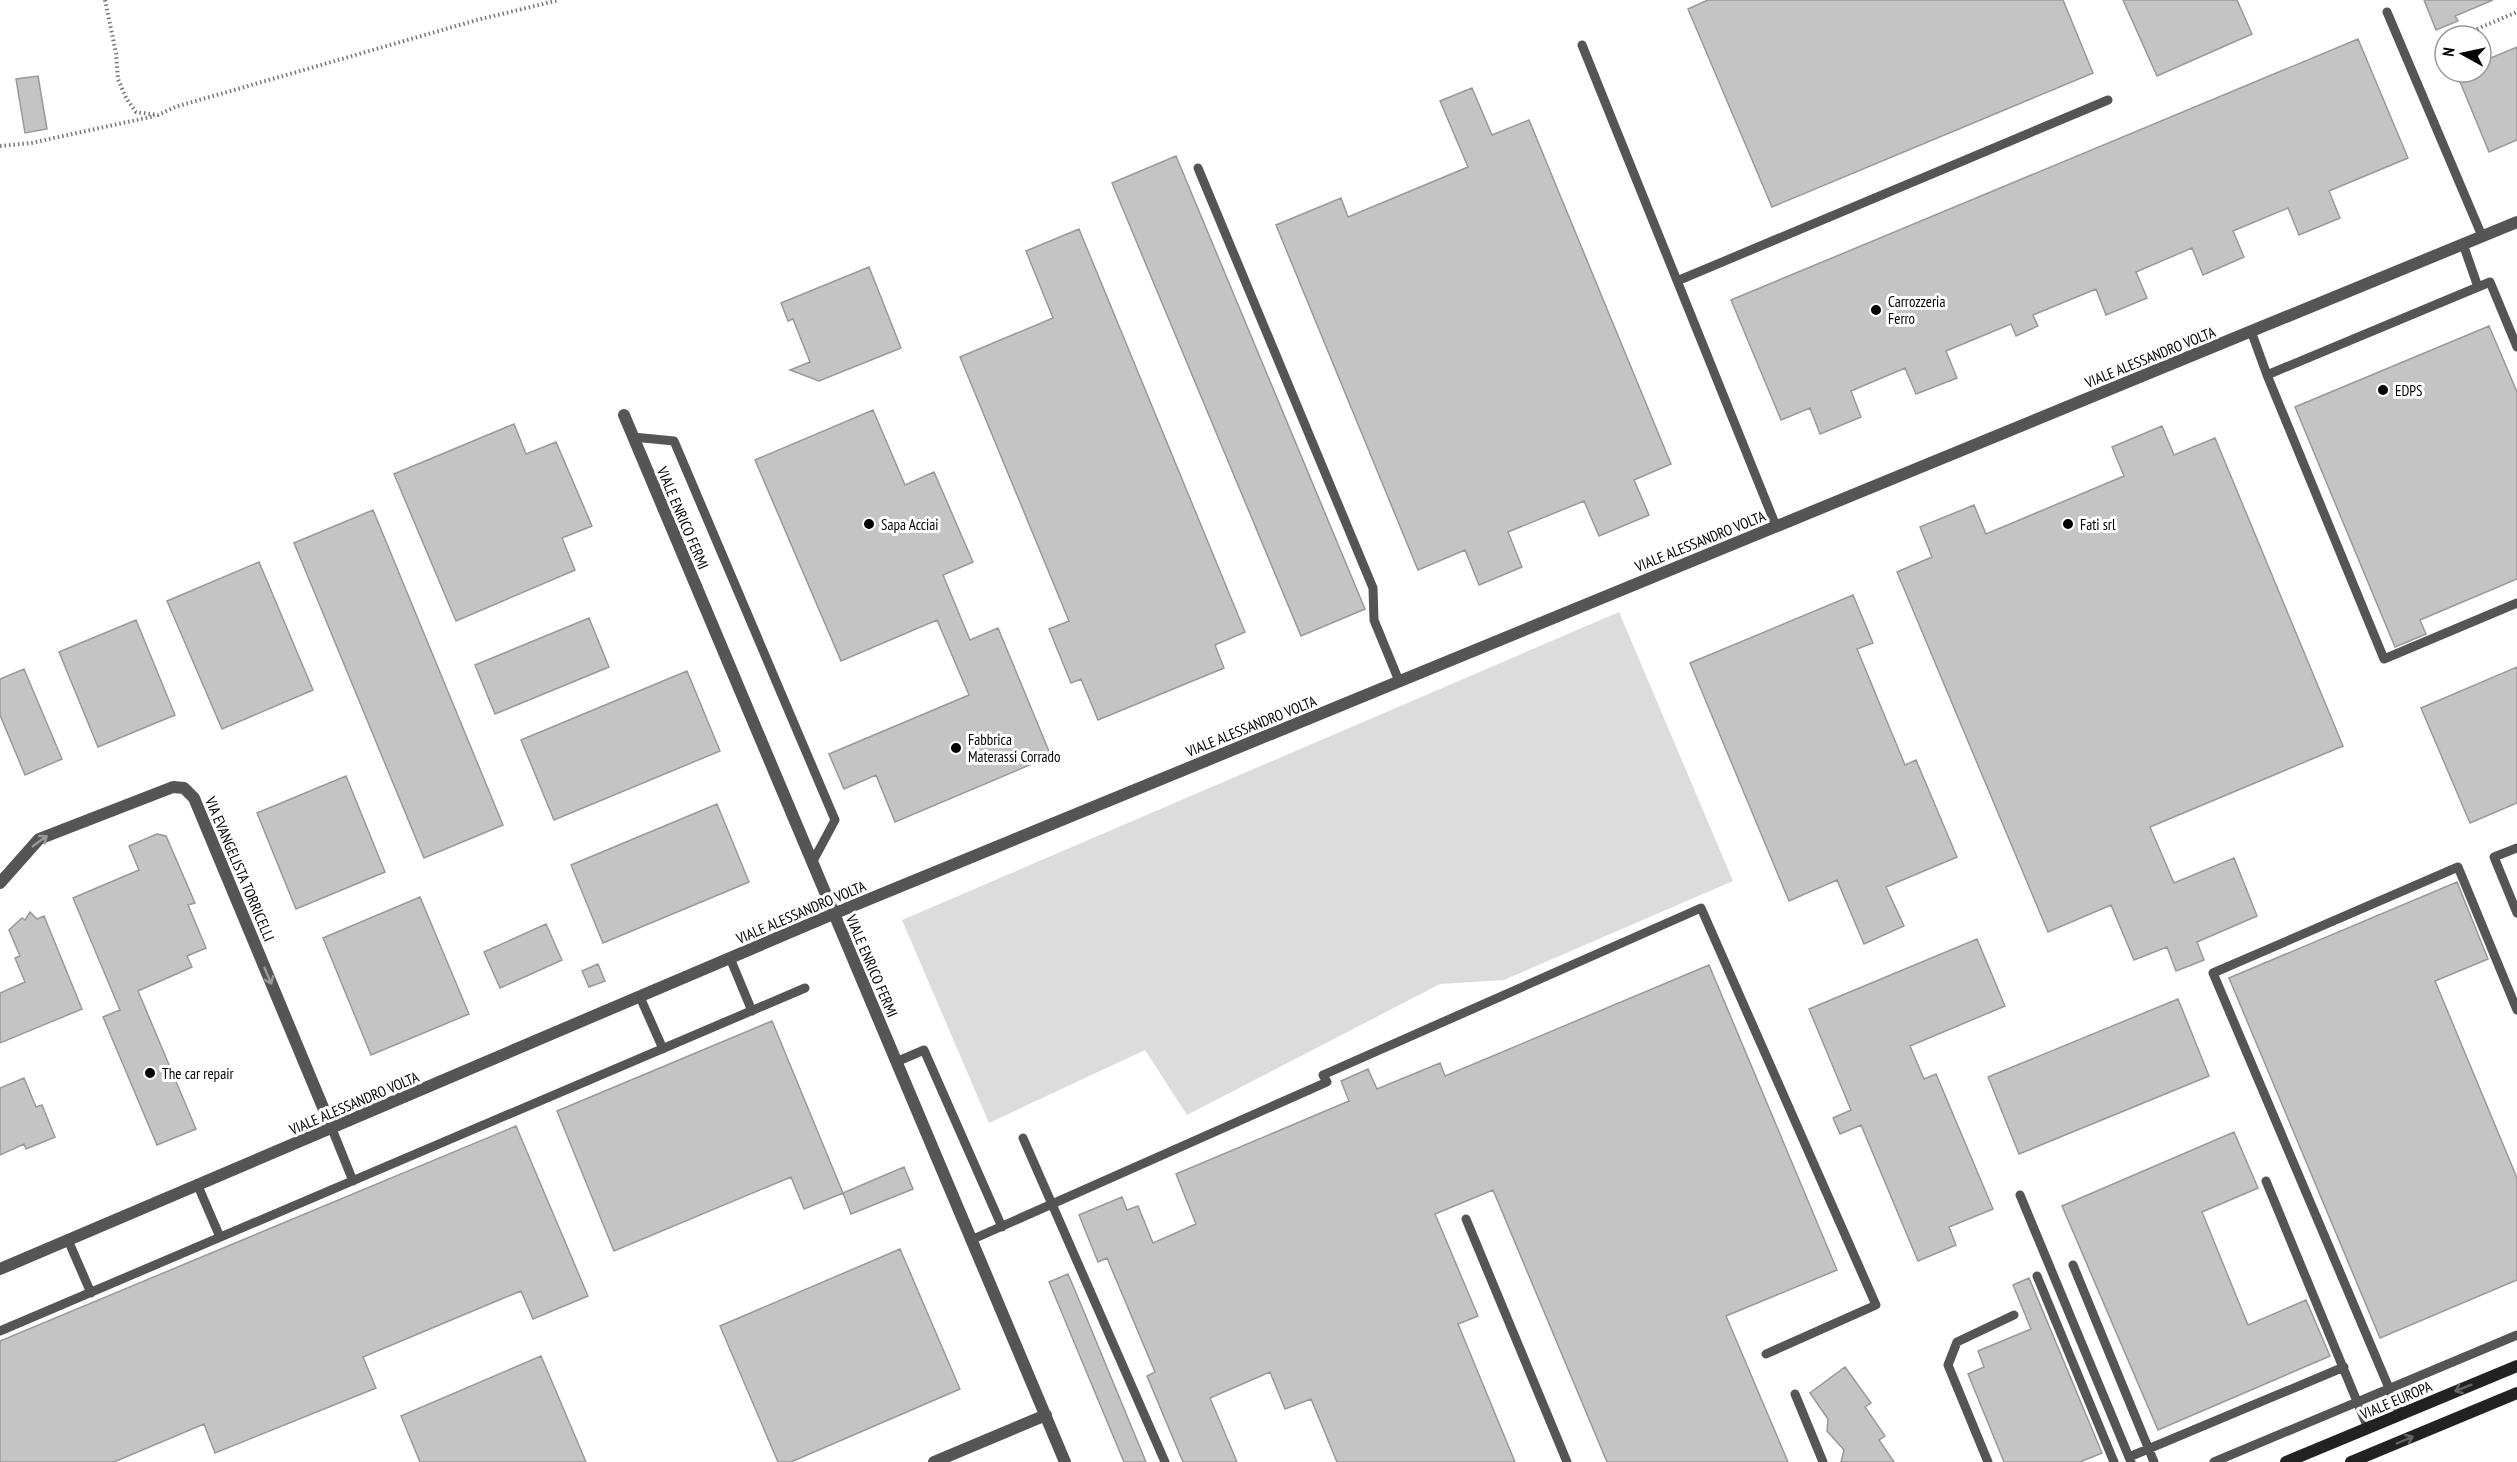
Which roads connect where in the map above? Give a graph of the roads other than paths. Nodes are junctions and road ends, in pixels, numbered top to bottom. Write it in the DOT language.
graph roads {
  1 [pos="2387,12"];
  2 [pos="1582,45"];
  3 [pos="2108,100"];
  4 [pos="1198,168"];
  5 [pos="2517,222"];
  6 [pos="2482,236"];
  7 [pos="2463,244"];
  8 [pos="1677,281"];
  9 [pos="2478,287"];
  10 [pos="2251,331"];
  11 [pos="2517,347"];
  12 [pos="2267,375"];
  13 [pos="624,415"];
  14 [pos="633,437"];
  15 [pos="1776,526"];
  16 [pos="2517,603"];
  17 [pos="1399,681"];
  18 [pos="2517,848"];
  19 [pos="812,864"];
  20 [pos="0,883"];
  21 [pos="2517,913"];
  22 [pos="833,914"];
  23 [pos="730,958"];
  24 [pos="805,988"];
  25 [pos="640,997"];
  26 [pos="2517,1010"];
  27 [pos="752,1011"];
  28 [pos="663,1049"];
  29 [pos="897,1062"];
  30 [pos="332,1130"];
  31 [pos="1023,1138"];
  32 [pos="353,1181"];
  33 [pos="2266,1181"];
  34 [pos="198,1186"];
  35 [pos="2020,1195"];
  36 [pos="1052,1204"];
  37 [pos="1466,1219"];
  38 [pos="1002,1227"];
  39 [pos="220,1238"];
  40 [pos="69,1240"];
  41 [pos="971,1240"];
  42 [pos="2073,1265"];
  43 [pos="0,1269"];
  44 [pos="2037,1276"];
  45 [pos="90,1293"];
  46 [pos="2014,1315"];
  47 [pos="0,1331"];
  48 [pos="2517,1335"];
  49 [pos="1766,1354"];
  50 [pos="2517,1366"];
  51 [pos="2344,1367"];
  52 [pos="2389,1389"];
  53 [pos="2517,1393"];
  54 [pos="1795,1394"];
  55 [pos="2358,1402"];
  56 [pos="1046,1414"];
  57 [pos="2400,1414"];
  58 [pos="2368,1428"];
  59 [pos="2149,1449"];
  60 [pos="2130,1460"];
  61 [pos="934,1462"];
  62 [pos="1065,1462"];
  63 [pos="1166,1462"];
  64 [pos="1567,1462"];
  65 [pos="1823,1462"];
  66 [pos="1988,1462"];
  67 [pos="2114,1462"];
  68 [pos="2154,1462"];
  69 [pos="2214,1462"];
  70 [pos="2286,1462"];
  71 [pos="2351,1462"];
  1 -- 6 [label="lane"];
  2 -- 8 [label="lane"];
  3 -- 8 [label="lane"];
  4 -- 17 [label="lane"];
  5 -- 6 [label="street, VIALE ALESSANDRO VOLTA"];
  6 -- 7 [label="street, VIALE ALESSANDRO VOLTA"];
  7 -- 9 [label="lane"];
  7 -- 10 [label="street, VIALE ALESSANDRO VOLTA"];
  8 -- 15 [label="lane"];
  9 -- 11 [label="lane"];
  9 -- 12 [label="lane"];
  10 -- 12 [label="lane"];
  10 -- 15 [label="street, VIALE ALESSANDRO VOLTA"];
  12 -- 16 [label="lane"];
  13 -- 14 [label="street, VIALE ENRICO FERMI"];
  14 -- 19 [label="street, VIALE ENRICO FERMI"];
  14 -- 19 [label="lane"];
  15 -- 17 [label="street, VIALE ALESSANDRO VOLTA"];
  17 -- 22 [label="street, VIALE ALESSANDRO VOLTA"];
  18 -- 21 [label="lane"];
  19 -- 22 [label="street, VIALE ENRICO FERMI"];
  20 -- 30 [label="street, VIA EVANGELISTA TORRICELLI, one-way"];
  22 -- 23 [label="street, VIALE ALESSANDRO VOLTA"];
  22 -- 29 [label="street, VIALE ENRICO FERMI"];
  23 -- 25 [label="street, VIALE ALESSANDRO VOLTA"];
  23 -- 27 [label="lane"];
  24 -- 27 [label="lane"];
  25 -- 28 [label="lane"];
  25 -- 30 [label="street, VIALE ALESSANDRO VOLTA"];
  26 -- 52 [label="lane"];
  27 -- 28 [label="lane"];
  28 -- 32 [label="lane"];
  29 -- 38 [label="lane"];
  29 -- 41 [label="street, VIALE ENRICO FERMI"];
  30 -- 32 [label="lane"];
  30 -- 34 [label="street, VIALE ALESSANDRO VOLTA"];
  31 -- 36 [label="lane"];
  32 -- 39 [label="lane"];
  33 -- 51 [label="lane"];
  34 -- 39 [label="lane"];
  34 -- 40 [label="street, VIALE ALESSANDRO VOLTA"];
  35 -- 60 [label="lane"];
  36 -- 38 [label="lane"];
  36 -- 49 [label="lane"];
  36 -- 63 [label="lane"];
  37 -- 64 [label="lane"];
  38 -- 41 [label="lane"];
  39 -- 45 [label="lane"];
  40 -- 43 [label="street, VIALE ALESSANDRO VOLTA"];
  40 -- 45 [label="lane"];
  41 -- 56 [label="street, VIALE ENRICO FERMI"];
  42 -- 59 [label="lane"];
  44 -- 67 [label="lane"];
  45 -- 47 [label="lane"];
  46 -- 66 [label="lane"];
  48 -- 52 [label="lane"];
  50 -- 57 [label="main road, VIALE EUROPA, one-way"];
  51 -- 55 [label="lane"];
  51 -- 59 [label="lane"];
  52 -- 55 [label="lane"];
  52 -- 57 [label="lane"];
  71 -- 53 [label="main road, one-way"];
  54 -- 65 [label="lane"];
  55 -- 58 [label="lane"];
  55 -- 69 [label="lane"];
  56 -- 61 [label="street"];
  56 -- 62 [label="street, VIALE ENRICO FERMI"];
  57 -- 58 [label="main road, VIALE EUROPA"];
  58 -- 70 [label="main road, VIALE EUROPA"];
  59 -- 60 [label="lane"];
  59 -- 68 [label="lane"];
}
